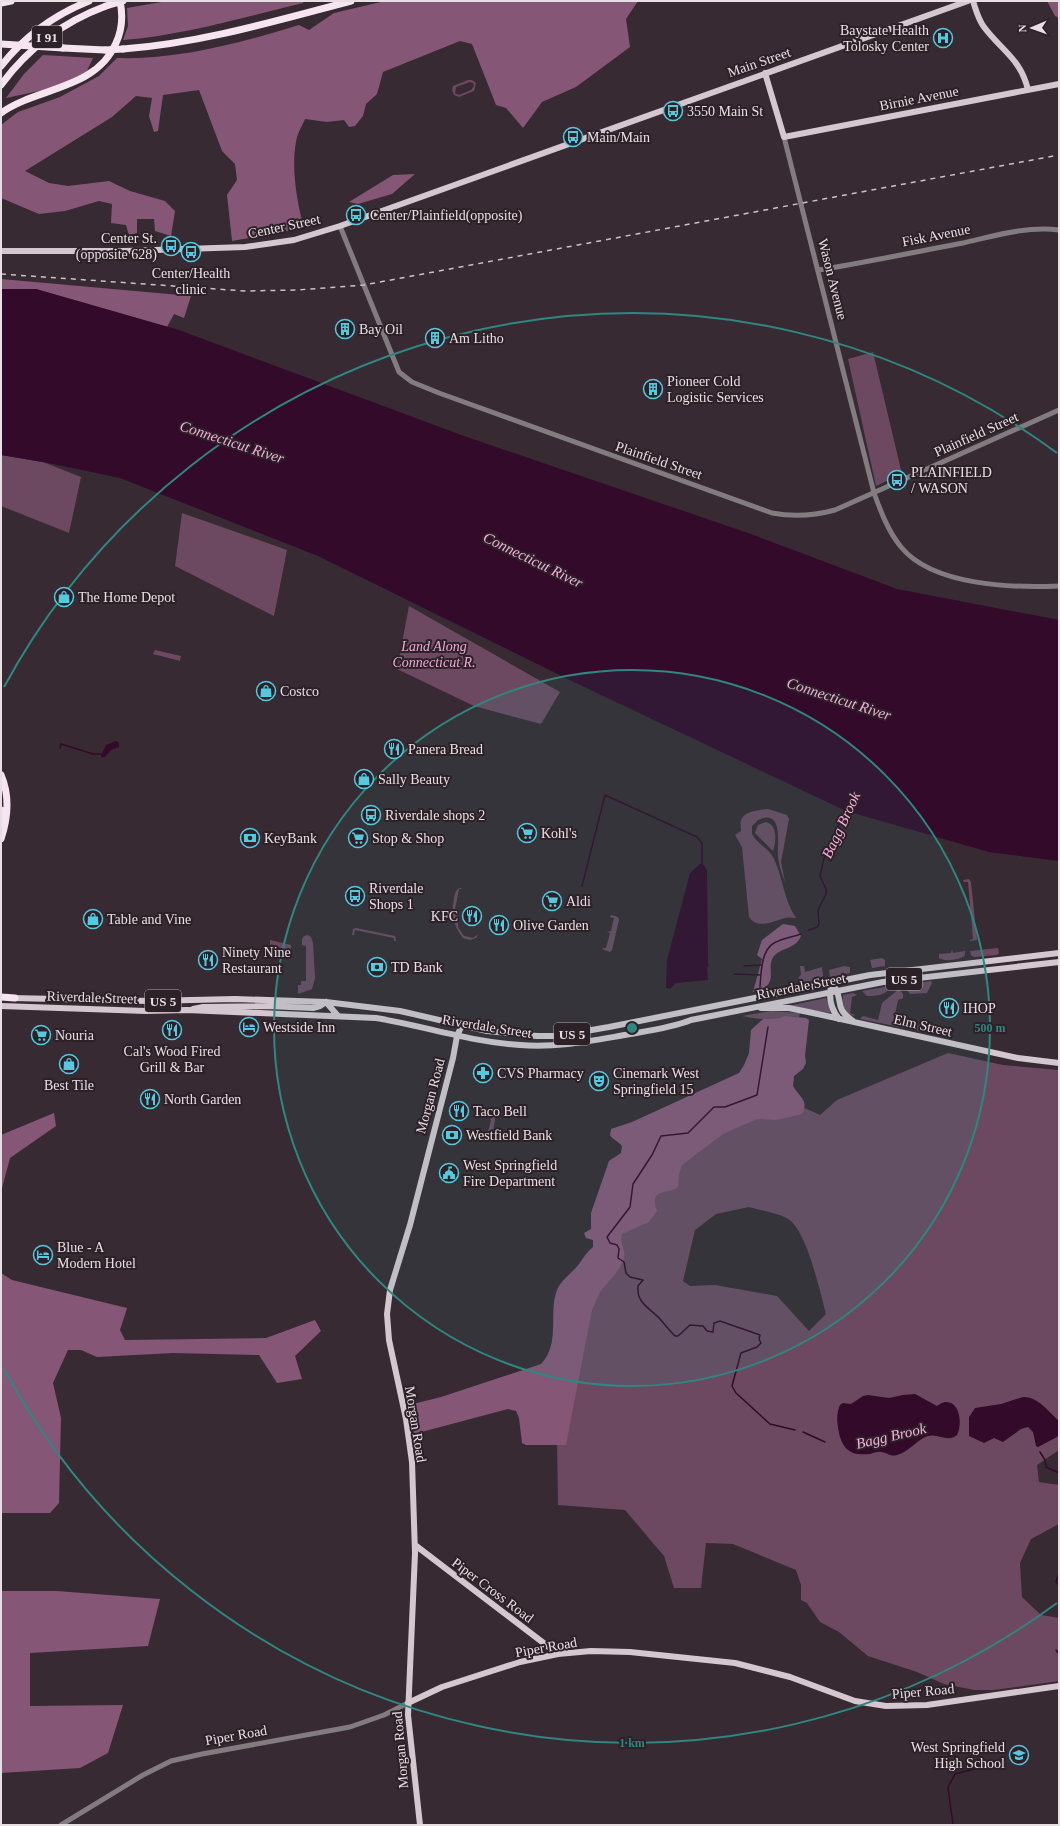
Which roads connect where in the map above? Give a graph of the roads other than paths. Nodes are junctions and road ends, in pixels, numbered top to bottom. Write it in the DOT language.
graph roads {
  1 [pos="12,1"];
  2 [pos="89,1"];
  3 [pos="120,1"];
  4 [pos="123,1"];
  5 [pos="351,1"];
  6 [pos="968,1"];
  7 [pos="973,1"];
  8 [pos="1,3"];
  9 [pos="1,44"];
  10 [pos="1,66"];
  11 [pos="765,73"];
  12 [pos="1059,84"];
  13 [pos="1,85"];
  14 [pos="1028,90"];
  15 [pos="1,113"];
  16 [pos="784,137"];
  17 [pos="558,147"];
  18 [pos="340,226"];
  19 [pos="1059,230"];
  20 [pos="1,251"];
  21 [pos="819,270"];
  22 [pos="1059,410"];
  23 [pos="874,493"];
  24 [pos="1059,586"];
  25 [pos="1,775"];
  26 [pos="1,810"];
  27 [pos="1,818"];
  28 [pos="1,839"];
  29 [pos="1059,953"];
  30 [pos="1059,962"];
  31 [pos="832,982"];
  32 [pos="837,991"];
  33 [pos="829,993"];
  34 [pos="1,997"];
  35 [pos="15,998"];
  36 [pos="326,1002"];
  37 [pos="1,1006"];
  38 [pos="750,1008"];
  39 [pos="187,1010"];
  40 [pos="671,1014"];
  41 [pos="338,1016"];
  42 [pos="839,1019"];
  43 [pos="853,1022"];
  44 [pos="453,1023"];
  45 [pos="462,1025"];
  46 [pos="623,1035"];
  47 [pos="457,1036"];
  48 [pos="1059,1063"];
  49 [pos="415,1545"];
  50 [pos="558,1654"];
  51 [pos="1059,1686"];
  52 [pos="408,1704"];
  53 [pos="60,1825"];
  54 [pos="420,1825"];
  1 -- 8 [label="highway"];
  2 -- 10 [label="highway, I 91"];
  3 -- 15 [label="highway"];
  4 -- 13 [label="highway, I 91, bridge"];
  5 -- 9 [label="highway, bridge"];
  6 -- 11 [label="main road, Main Street"];
  7 -- 14 [label="main road"];
  11 -- 16 [label="main road, Wason Avenue"];
  11 -- 17 [label="main road, Main Street"];
  12 -- 14 [label="main road, Birnie Avenue"];
  14 -- 16 [label="main road, Birnie Avenue"];
  16 -- 21 [label="street, Wason Avenue"];
  17 -- 18 [label="main road, Center Street"];
  18 -- 20 [label="main road, Center Street"];
  18 -- 23 [label="street, Plainfield Street"];
  19 -- 21 [label="street, Fisk Avenue"];
  21 -- 23 [label="street, Wason Avenue"];
  22 -- 23 [label="street, Plainfield Street"];
  23 -- 24 [label="street, Wason Avenue"];
  25 -- 28 [label="highway"];
  26 -- 27 [label="highway"];
  29 -- 31 [label="main road, Riverdale Street / US 5"];
  30 -- 32 [label="main road, Riverdale Street / US 5"];
  31 -- 32 [label="main road"];
  31 -- 33 [label="main road"];
  31 -- 40 [label="main road, Riverdale Street / US 5"];
  32 -- 33 [label="main road, Riverdale Street / US 5"];
  32 -- 43 [label="main road"];
  33 -- 38 [label="main road, Riverdale Street / US 5"];
  33 -- 42 [label="main road"];
  34 -- 35 [label="highway"];
  35 -- 36 [label="main road, Riverdale Street / US 5"];
  36 -- 39 [label="main road"];
  36 -- 41 [label="main road"];
  36 -- 44 [label="main road, Riverdale Street / US 5"];
  37 -- 39 [label="main road, Riverdale Street / US 5"];
  38 -- 42 [label="main road, Elm Street"];
  38 -- 46 [label="main road, Riverdale Street / US 5"];
  39 -- 41 [label="main road, Riverdale Street / US 5"];
  40 -- 45 [label="main road, Riverdale Street / US 5"];
  40 -- 46 [label="main road"];
  41 -- 47 [label="main road, Riverdale Street / US 5"];
  42 -- 43 [label="main road, Elm Street"];
  43 -- 48 [label="main road, Elm Street"];
  44 -- 45 [label="main road, Riverdale Street / US 5"];
  44 -- 47 [label="main road"];
  45 -- 47 [label="main road, Morgan Road"];
  46 -- 47 [label="main road, Riverdale Street / US 5"];
  47 -- 49 [label="main road, Morgan Road"];
  49 -- 50 [label="main road, Piper Cross Road"];
  49 -- 52 [label="main road, Morgan Road"];
  50 -- 51 [label="main road, Piper Road"];
  50 -- 52 [label="main road, Piper Road"];
  52 -- 53 [label="street, Piper Road"];
  52 -- 54 [label="main road, Morgan Road"];
}
